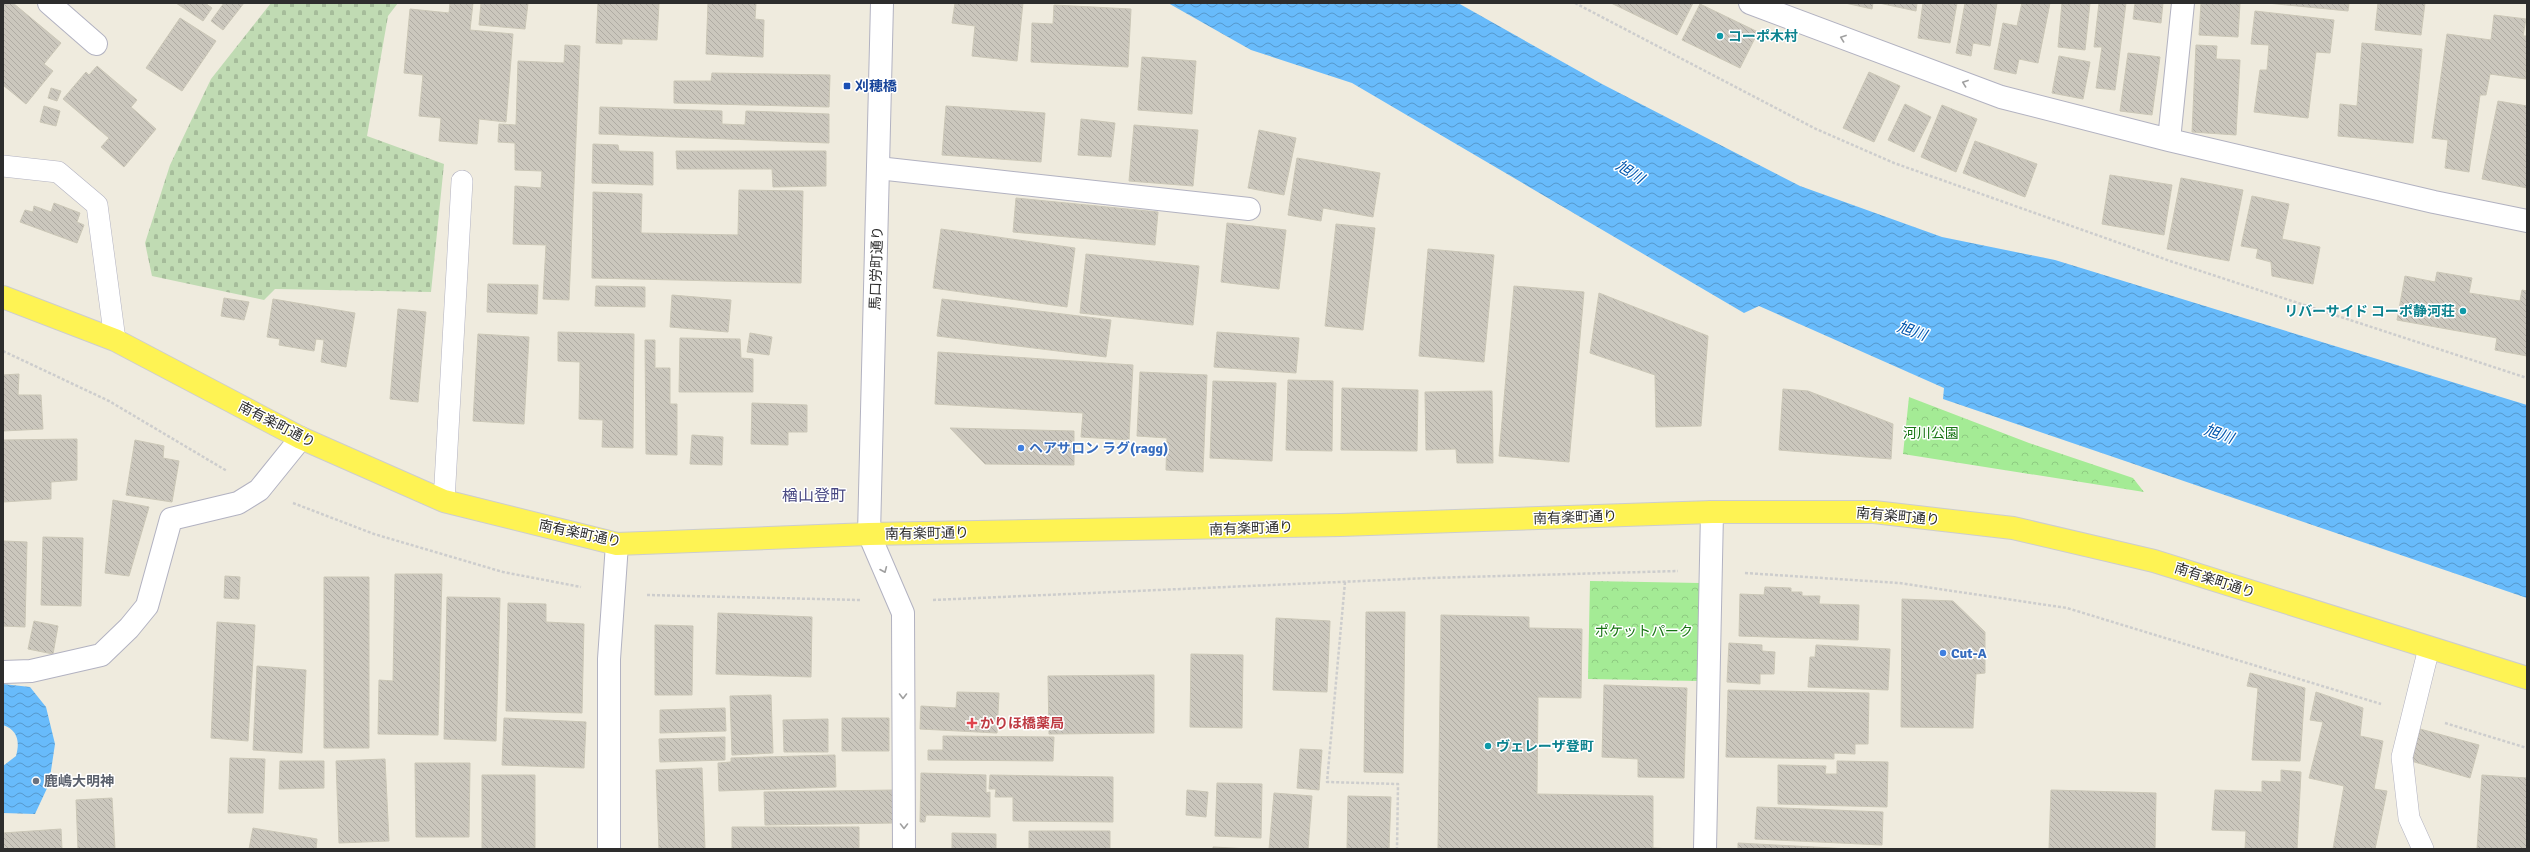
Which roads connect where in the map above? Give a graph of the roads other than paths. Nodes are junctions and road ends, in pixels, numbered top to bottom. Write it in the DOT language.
graph roads {
  1 [pos="49,3"];
  2 [pos="882,3"];
  3 [pos="1750,3"];
  4 [pos="2183,3"];
  5 [pos="96,44"];
  6 [pos="2169,140"];
  7 [pos="3,166"];
  8 [pos="878,168"];
  9 [pos="462,181"];
  10 [pos="1249,209"];
  11 [pos="2527,221"];
  12 [pos="3,297"];
  13 [pos="115,340"];
  14 [pos="301,438"];
  15 [pos="444,501"];
  16 [pos="1712,512"];
  17 [pos="868,534"];
  18 [pos="617,544"];
  19 [pos="2429,648"];
  20 [pos="3,672"];
  21 [pos="2527,678"];
  22 [pos="609,849"];
  23 [pos="904,849"];
  24 [pos="1705,849"];
  25 [pos="2423,849"];
  1 -- 5 [label="street"];
  2 -- 8 [label="street, 馬口労町通り"];
  6 -- 3 [label="street, one-way"];
  4 -- 6 [label="street"];
  6 -- 11 [label="street"];
  7 -- 13 [label="lane"];
  8 -- 10 [label="street"];
  8 -- 17 [label="street, 馬口労町通り"];
  9 -- 15 [label="lane"];
  12 -- 13 [label="main road, 南有楽町通り"];
  13 -- 14 [label="main road, 南有楽町通り"];
  14 -- 15 [label="main road, 南有楽町通り"];
  14 -- 20 [label="street"];
  15 -- 18 [label="main road, 南有楽町通り"];
  16 -- 17 [label="main road, 南有楽町通り"];
  16 -- 19 [label="main road, 南有楽町通り"];
  16 -- 24 [label="street"];
  17 -- 18 [label="main road, 南有楽町通り"];
  17 -- 23 [label="street, one-way"];
  18 -- 22 [label="street"];
  19 -- 21 [label="main road, 南有楽町通り"];
  19 -- 25 [label="lane"];
}
